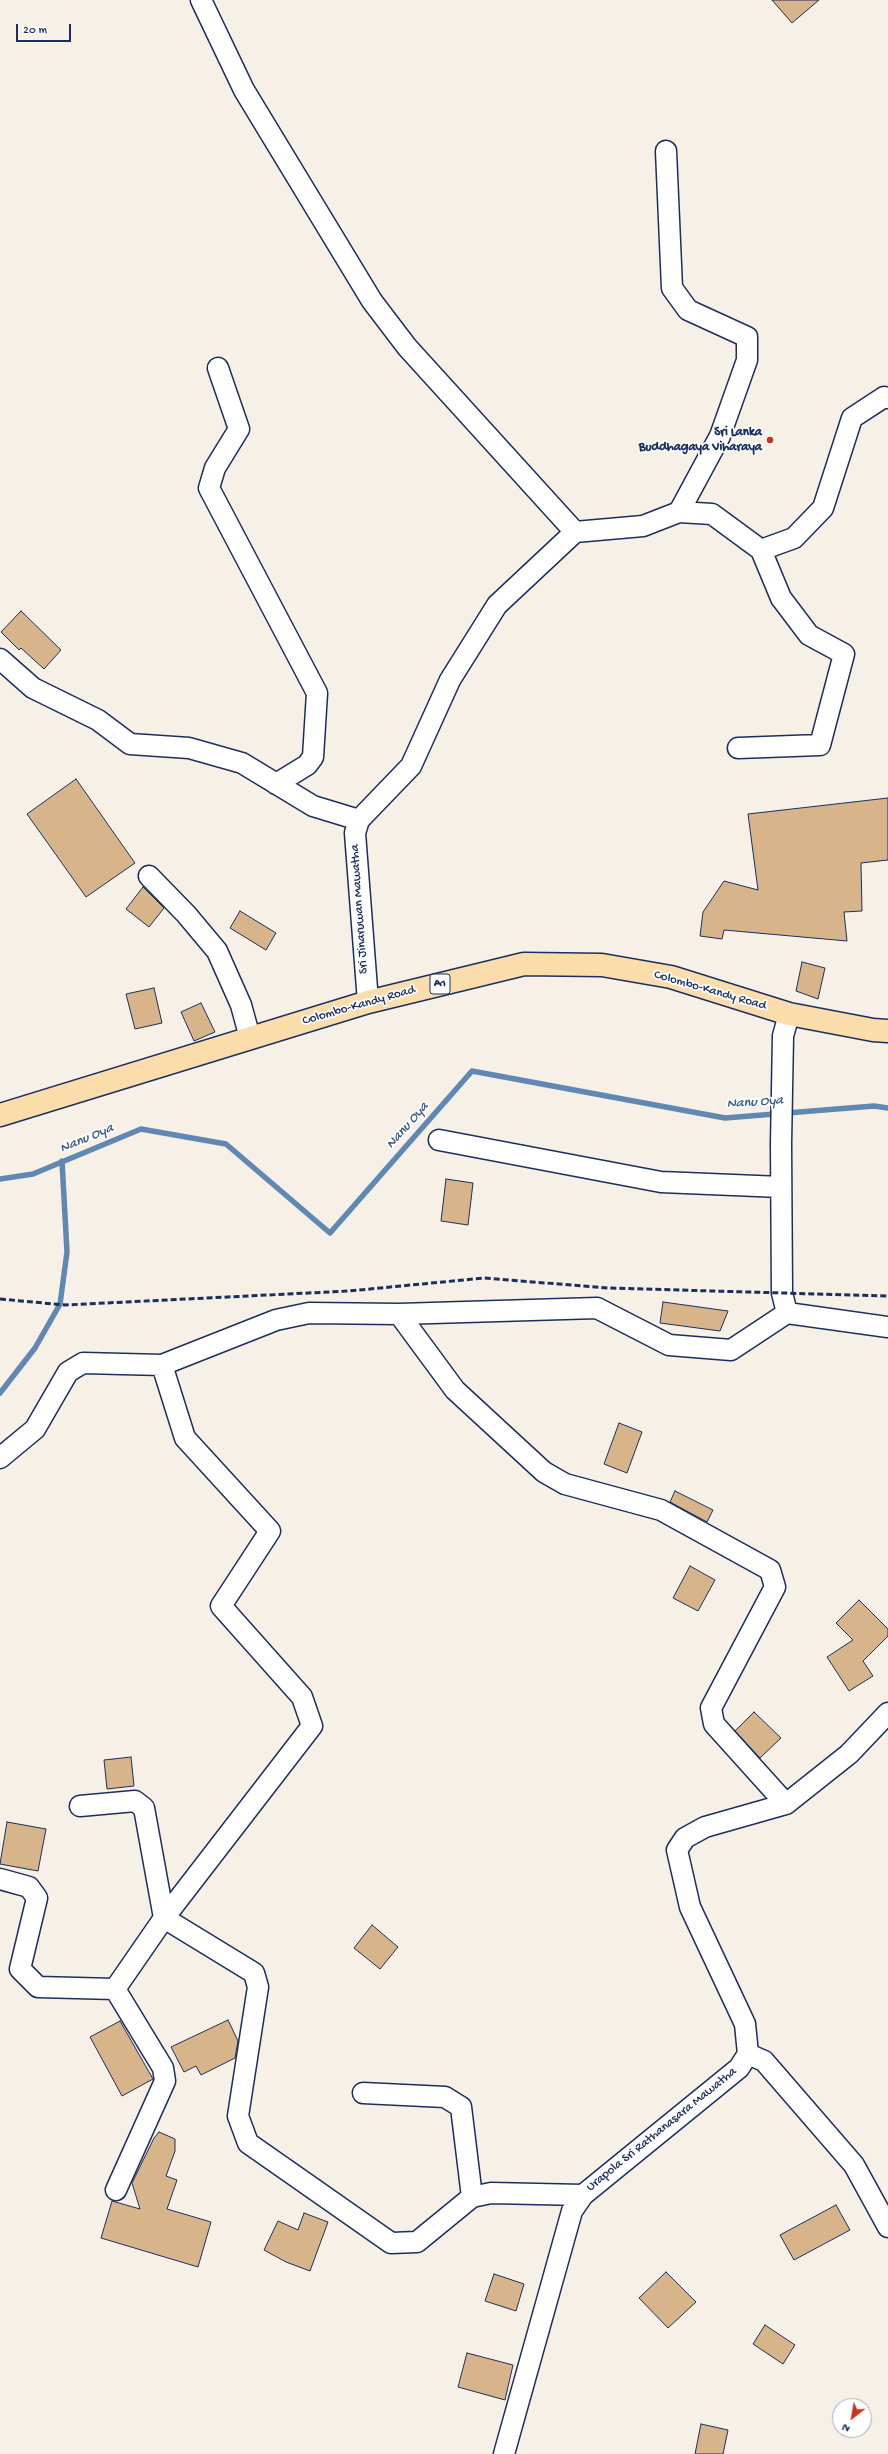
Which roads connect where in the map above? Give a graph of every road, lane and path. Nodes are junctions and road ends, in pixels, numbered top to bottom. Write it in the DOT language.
graph roads {
  1 [pos="201,0"];
  2 [pos="666,151"];
  3 [pos="218,368"];
  4 [pos="888,398"];
  5 [pos="679,512"];
  6 [pos="575,532"];
  7 [pos="761,550"];
  8 [pos="0,659"];
  9 [pos="738,748"];
  10 [pos="276,784"];
  11 [pos="359,820"];
  12 [pos="149,876"];
  13 [pos="368,1002"];
  14 [pos="788,1014"];
  15 [pos="888,1031"];
  16 [pos="250,1038"];
  17 [pos="0,1115"];
  18 [pos="439,1140"];
  19 [pos="781,1188"];
  20 [pos="399,1314"];
  21 [pos="787,1314"];
  22 [pos="888,1327"];
  23 [pos="162,1365"];
  24 [pos="0,1458"];
  25 [pos="888,1713"];
  26 [pos="786,1804"];
  27 [pos="80,1806"];
  28 [pos="0,1879"];
  29 [pos="164,1918"];
  30 [pos="115,1989"];
  31 [pos="748,2054"];
  32 [pos="363,2094"];
  33 [pos="116,2190"];
  34 [pos="583,2195"];
  35 [pos="472,2197"];
  36 [pos="888,2227"];
  37 [pos="504,2454"];
  1 -- 6 [label="street"];
  2 -- 5 [label="street"];
  3 -- 10 [label="street"];
  4 -- 7 [label="street"];
  5 -- 6 [label="street"];
  5 -- 7 [label="street"];
  6 -- 11 [label="street"];
  7 -- 9 [label="street"];
  8 -- 10 [label="street"];
  10 -- 11 [label="street"];
  11 -- 13 [label="street, Sri Jinaruwan Mawatha"];
  12 -- 16 [label="street"];
  13 -- 14 [label="highway, Colombo-Kandy Road / A1"];
  13 -- 16 [label="highway, Colombo-Kandy Road / A1"];
  14 -- 15 [label="highway, Colombo-Kandy Road / A1"];
  14 -- 19 [label="street"];
  16 -- 17 [label="highway, Colombo-Kandy Road / A1"];
  18 -- 19 [label="street"];
  19 -- 21 [label="street"];
  20 -- 21 [label="street"];
  20 -- 23 [label="street"];
  20 -- 26 [label="street"];
  21 -- 22 [label="street"];
  23 -- 24 [label="street"];
  23 -- 29 [label="street"];
  25 -- 26 [label="street"];
  26 -- 31 [label="street"];
  27 -- 29 [label="street"];
  28 -- 30 [label="street"];
  29 -- 30 [label="street"];
  29 -- 35 [label="street"];
  30 -- 33 [label="street"];
  31 -- 34 [label="street, Urapola Sri Rathanasara Mawatha"];
  31 -- 36 [label="street"];
  32 -- 35 [label="street"];
  34 -- 35 [label="street"];
  34 -- 37 [label="street, Urapola Sri Rathanasara Mawatha"];
}
